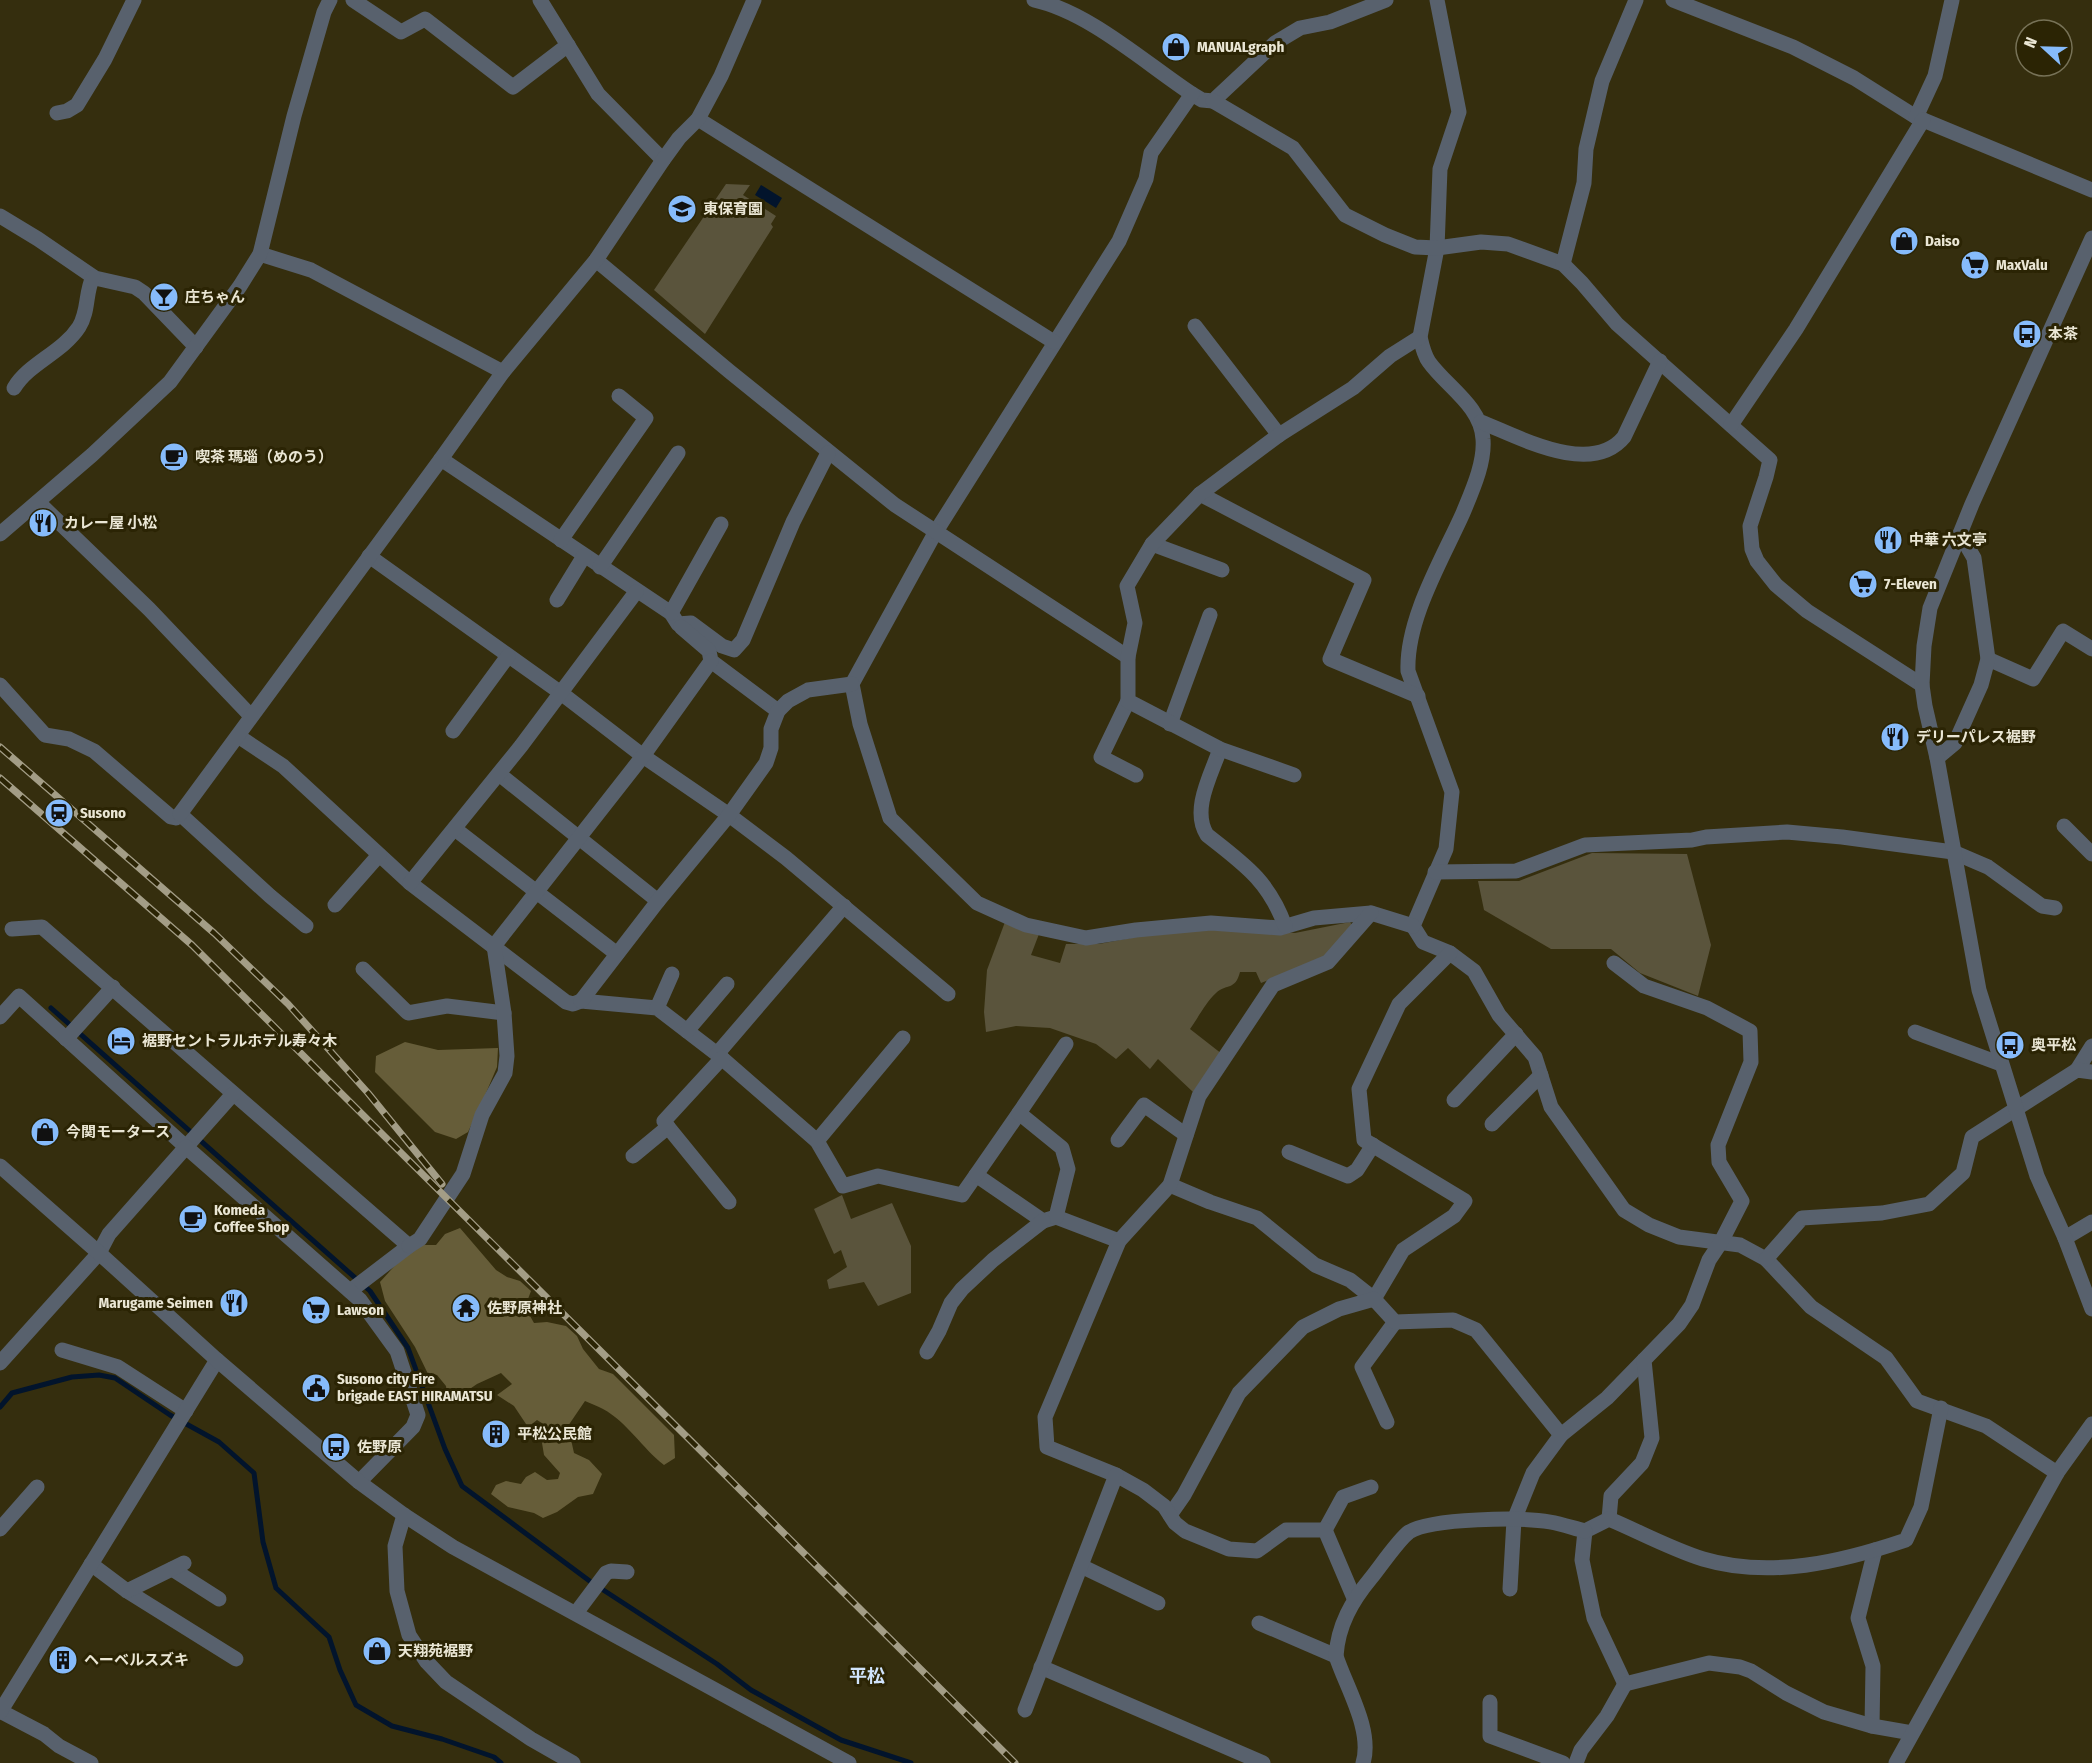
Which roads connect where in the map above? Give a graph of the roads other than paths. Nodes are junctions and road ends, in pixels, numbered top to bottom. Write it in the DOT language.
graph roads {
  1 [pos="134,0"];
  2 [pos="330,0"];
  3 [pos="353,0"];
  4 [pos="540,0"];
  5 [pos="754,0"];
  6 [pos="1036,0"];
  7 [pos="1437,0"];
  8 [pos="1636,0"];
  9 [pos="1673,0"];
  10 [pos="1952,0"];
  11 [pos="1381,1"];
  12 [pos="568,45"];
  13 [pos="1192,94"];
  14 [pos="1213,101"];
  15 [pos="57,113"];
  16 [pos="1919,118"];
  17 [pos="698,119"];
  18 [pos="663,160"];
  19 [pos="2092,190"];
  20 [pos="0,216"];
  21 [pos="2092,238"];
  22 [pos="1437,248"];
  23 [pos="260,254"];
  24 [pos="596,260"];
  25 [pos="1563,264"];
  26 [pos="93,277"];
  27 [pos="1195,326"];
  28 [pos="1420,337"];
  29 [pos="1054,342"];
  30 [pos="195,347"];
  31 [pos="1660,361"];
  32 [pos="503,372"];
  33 [pos="14,388"];
  34 [pos="620,396"];
  35 [pos="1481,422"];
  36 [pos="1731,425"];
  37 [pos="1279,435"];
  38 [pos="678,453"];
  39 [pos="828,453"];
  40 [pos="441,459"];
  41 [pos="1200,494"];
  42 [pos="38,502"];
  43 [pos="721,524"];
  44 [pos="935,533"];
  45 [pos="0,534"];
  46 [pos="1960,534"];
  47 [pos="561,540"];
  48 [pos="1152,544"];
  49 [pos="369,556"];
  50 [pos="584,556"];
  51 [pos="600,567"];
  52 [pos="1222,570"];
  53 [pos="636,592"];
  54 [pos="558,600"];
  55 [pos="1210,615"];
  56 [pos="674,619"];
  57 [pos="2092,649"];
  58 [pos="508,656"];
  59 [pos="1128,657"];
  60 [pos="1988,659"];
  61 [pos="711,661"];
  62 [pos="852,684"];
  63 [pos="0,685"];
  64 [pos="1922,685"];
  65 [pos="561,693"];
  66 [pos="1418,696"];
  67 [pos="1128,701"];
  68 [pos="778,711"];
  69 [pos="251,716"];
  70 [pos="1170,724"];
  71 [pos="453,731"];
  72 [pos="238,736"];
  73 [pos="1220,749"];
  74 [pos="644,756"];
  75 [pos="1937,758"];
  76 [pos="499,774"];
  77 [pos="1136,775"];
  78 [pos="1294,776"];
  79 [pos="180,814"];
  80 [pos="729,815"];
  81 [pos="2064,826"];
  82 [pos="455,829"];
  83 [pos="578,837"];
  84 [pos="1953,852"];
  85 [pos="2092,854"];
  86 [pos="379,855"];
  87 [pos="1436,872"];
  88 [pos="410,884"];
  89 [pos="536,892"];
  90 [pos="658,901"];
  91 [pos="335,905"];
  92 [pos="844,906"];
  93 [pos="2055,908"];
  94 [pos="1371,913"];
  95 [pos="306,926"];
  96 [pos="1286,926"];
  97 [pos="1413,926"];
  98 [pos="12,929"];
  99 [pos="494,946"];
  100 [pos="1450,953"];
  101 [pos="617,954"];
  102 [pos="1614,963"];
  103 [pos="363,969"];
  104 [pos="672,974"];
  105 [pos="727,984"];
  106 [pos="113,987"];
  107 [pos="948,994"];
  108 [pos="581,1001"];
  109 [pos="657,1008"];
  110 [pos="504,1012"];
  111 [pos="0,1017"];
  112 [pos="687,1031"];
  113 [pos="1915,1032"];
  114 [pos="72,1033"];
  115 [pos="1516,1034"];
  116 [pos="903,1038"];
  117 [pos="1066,1044"];
  118 [pos="2092,1046"];
  119 [pos="719,1056"];
  120 [pos="2001,1064"];
  121 [pos="2085,1071"];
  122 [pos="1541,1075"];
  123 [pos="233,1094"];
  124 [pos="1454,1100"];
  125 [pos="2015,1108"];
  126 [pos="1019,1113"];
  127 [pos="1492,1124"];
  128 [pos="668,1127"];
  129 [pos="1186,1135"];
  130 [pos="192,1140"];
  131 [pos="1118,1140"];
  132 [pos="817,1141"];
  133 [pos="1373,1145"];
  134 [pos="1289,1152"];
  135 [pos="633,1156"];
  136 [pos="0,1166"];
  137 [pos="976,1175"];
  138 [pos="1170,1185"];
  139 [pos="729,1202"];
  140 [pos="1050,1219"];
  141 [pos="2092,1222"];
  142 [pos="2065,1238"];
  143 [pos="1119,1241"];
  144 [pos="1721,1242"];
  145 [pos="409,1246"];
  146 [pos="99,1253"];
  147 [pos="1766,1258"];
  148 [pos="358,1285"];
  149 [pos="1374,1299"];
  150 [pos="2092,1309"];
  151 [pos="1395,1322"];
  152 [pos="62,1350"];
  153 [pos="927,1352"];
  154 [pos="217,1360"];
  155 [pos="1644,1360"];
  156 [pos="0,1363"];
  157 [pos="1941,1408"];
  158 [pos="186,1411"];
  159 [pos="1387,1422"];
  160 [pos="2092,1424"];
  161 [pos="1561,1435"];
  162 [pos="2057,1473"];
  163 [pos="1116,1475"];
  164 [pos="359,1482"];
  165 [pos="38,1487"];
  166 [pos="1371,1487"];
  167 [pos="404,1515"];
  168 [pos="1170,1515"];
  169 [pos="1514,1520"];
  170 [pos="1609,1520"];
  171 [pos="0,1529"];
  172 [pos="1325,1530"];
  173 [pos="1585,1530"];
  174 [pos="1875,1551"];
  175 [pos="92,1564"];
  176 [pos="1080,1566"];
  177 [pos="627,1572"];
  178 [pos="1510,1589"];
  179 [pos="127,1591"];
  180 [pos="1354,1598"];
  181 [pos="219,1599"];
  182 [pos="1158,1603"];
  183 [pos="576,1614"];
  184 [pos="1259,1623"];
  185 [pos="1336,1656"];
  186 [pos="236,1659"];
  187 [pos="1041,1667"];
  188 [pos="1625,1684"];
  189 [pos="1490,1702"];
  190 [pos="1025,1710"];
  191 [pos="0,1711"];
  192 [pos="1872,1726"];
  193 [pos="1912,1733"];
  194 [pos="91,1763"];
  195 [pos="573,1763"];
  196 [pos="849,1763"];
  197 [pos="1263,1763"];
  198 [pos="1363,1763"];
  199 [pos="1563,1763"];
  200 [pos="1576,1763"];
  201 [pos="1896,1763"];
  1 -- 15 [label="street"];
  2 -- 23 [label="street"];
  3 -- 12 [label="street"];
  4 -- 12 [label="street"];
  5 -- 17 [label="street"];
  6 -- 13 [label="street"];
  7 -- 22 [label="street"];
  8 -- 25 [label="street"];
  9 -- 16 [label="street"];
  10 -- 16 [label="street"];
  11 -- 14 [label="street"];
  12 -- 18 [label="street"];
  13 -- 14 [label="street"];
  13 -- 29 [label="street"];
  14 -- 22 [label="street"];
  16 -- 19 [label="street"];
  16 -- 36 [label="street"];
  17 -- 18 [label="street"];
  17 -- 29 [label="street"];
  18 -- 24 [label="street"];
  20 -- 26 [label="street"];
  21 -- 46 [label="street"];
  22 -- 25 [label="street"];
  22 -- 28 [label="street"];
  23 -- 30 [label="street"];
  23 -- 32 [label="street"];
  24 -- 32 [label="street"];
  24 -- 39 [label="street"];
  25 -- 31 [label="street"];
  26 -- 30 [label="street"];
  26 -- 33 [label="street"];
  27 -- 37 [label="street"];
  28 -- 35 [label="street"];
  28 -- 37 [label="street"];
  29 -- 44 [label="street"];
  30 -- 42 [label="street"];
  31 -- 35 [label="street"];
  31 -- 36 [label="street"];
  32 -- 40 [label="street"];
  34 -- 47 [label="street"];
  35 -- 66 [label="street"];
  36 -- 64 [label="street"];
  37 -- 41 [label="street"];
  38 -- 51 [label="street"];
  39 -- 44 [label="street"];
  39 -- 56 [label="street"];
  40 -- 47 [label="street"];
  40 -- 49 [label="street"];
  41 -- 48 [label="street"];
  41 -- 66 [label="street"];
  42 -- 45 [label="street"];
  42 -- 69 [label="street"];
  43 -- 56 [label="street"];
  44 -- 59 [label="street"];
  44 -- 62 [label="street"];
  46 -- 60 [label="street"];
  46 -- 64 [label="street"];
  47 -- 50 [label="street"];
  48 -- 52 [label="street"];
  48 -- 59 [label="street"];
  49 -- 58 [label="street"];
  49 -- 69 [label="street"];
  50 -- 51 [label="street"];
  50 -- 54 [label="street"];
  51 -- 53 [label="street"];
  53 -- 56 [label="street"];
  53 -- 65 [label="street"];
  55 -- 70 [label="street"];
  56 -- 61 [label="street"];
  57 -- 60 [label="street"];
  58 -- 65 [label="street"];
  58 -- 71 [label="street"];
  59 -- 67 [label="street"];
  60 -- 75 [label="street"];
  61 -- 68 [label="street"];
  61 -- 74 [label="street"];
  62 -- 68 [label="street"];
  62 -- 96 [label="street"];
  63 -- 79 [label="street"];
  64 -- 75 [label="street"];
  65 -- 74 [label="street"];
  65 -- 76 [label="street"];
  66 -- 87 [label="street"];
  67 -- 70 [label="street"];
  67 -- 77 [label="street"];
  68 -- 80 [label="street"];
  69 -- 72 [label="street"];
  70 -- 73 [label="street"];
  72 -- 79 [label="street"];
  72 -- 86 [label="street"];
  73 -- 78 [label="street"];
  73 -- 96 [label="street"];
  74 -- 80 [label="street"];
  74 -- 83 [label="street"];
  75 -- 84 [label="street"];
  76 -- 82 [label="street"];
  76 -- 83 [label="street"];
  79 -- 95 [label="street"];
  80 -- 90 [label="street"];
  80 -- 92 [label="street"];
  81 -- 85 [label="street"];
  82 -- 88 [label="street"];
  82 -- 89 [label="street"];
  83 -- 89 [label="street"];
  83 -- 90 [label="street"];
  84 -- 87 [label="street"];
  84 -- 93 [label="street"];
  84 -- 120 [label="street"];
  86 -- 88 [label="street"];
  86 -- 91 [label="street"];
  87 -- 97 [label="street"];
  88 -- 99 [label="street"];
  89 -- 99 [label="street"];
  89 -- 101 [label="street"];
  90 -- 101 [label="street"];
  92 -- 107 [label="street"];
  92 -- 119 [label="street"];
  94 -- 96 [label="street"];
  94 -- 97 [label="street"];
  94 -- 129 [label="street"];
  97 -- 100 [label="street"];
  98 -- 106 [label="street"];
  99 -- 108 [label="street"];
  99 -- 110 [label="street"];
  100 -- 115 [label="street"];
  100 -- 133 [label="street"];
  101 -- 108 [label="street"];
  102 -- 144 [label="street"];
  103 -- 110 [label="street"];
  104 -- 109 [label="street"];
  105 -- 112 [label="street"];
  106 -- 114 [label="street"];
  106 -- 123 [label="street"];
  108 -- 109 [label="street"];
  109 -- 112 [label="street"];
  110 -- 145 [label="street"];
  111 -- 114 [label="street"];
  112 -- 119 [label="street"];
  113 -- 120 [label="street"];
  114 -- 130 [label="street"];
  115 -- 122 [label="street"];
  115 -- 124 [label="street"];
  116 -- 132 [label="street"];
  117 -- 126 [label="street"];
  118 -- 121 [label="street"];
  119 -- 128 [label="street"];
  119 -- 132 [label="street"];
  120 -- 125 [label="street"];
  121 -- 125 [label="street"];
  122 -- 127 [label="street"];
  122 -- 144 [label="street"];
  123 -- 130 [label="street"];
  123 -- 145 [label="street"];
  125 -- 142 [label="street"];
  125 -- 147 [label="street"];
  126 -- 137 [label="street"];
  126 -- 140 [label="street"];
  128 -- 135 [label="street"];
  128 -- 139 [label="street"];
  129 -- 131 [label="street"];
  129 -- 138 [label="street"];
  130 -- 146 [label="street"];
  130 -- 148 [label="street"];
  132 -- 137 [label="street"];
  133 -- 134 [label="street"];
  133 -- 149 [label="street"];
  136 -- 146 [label="street"];
  137 -- 140 [label="street"];
  138 -- 143 [label="street"];
  138 -- 149 [label="street"];
  140 -- 143 [label="street"];
  140 -- 153 [label="street"];
  141 -- 142 [label="street"];
  142 -- 150 [label="street"];
  143 -- 163 [label="street"];
  144 -- 147 [label="street"];
  144 -- 155 [label="street"];
  145 -- 148 [label="street"];
  146 -- 154 [label="street"];
  146 -- 156 [label="street"];
  147 -- 157 [label="street"];
  148 -- 164 [label="street"];
  149 -- 151 [label="street"];
  149 -- 168 [label="street"];
  151 -- 159 [label="street"];
  151 -- 161 [label="street"];
  152 -- 158 [label="street"];
  154 -- 158 [label="street"];
  154 -- 164 [label="street"];
  155 -- 161 [label="street"];
  155 -- 170 [label="street"];
  157 -- 162 [label="street"];
  157 -- 174 [label="street"];
  158 -- 175 [label="street"];
  160 -- 162 [label="street"];
  161 -- 169 [label="street"];
  162 -- 193 [label="street"];
  163 -- 168 [label="street"];
  163 -- 176 [label="street"];
  164 -- 167 [label="street"];
  165 -- 171 [label="street"];
  166 -- 172 [label="street"];
  167 -- 183 [label="street"];
  167 -- 195 [label="street"];
  168 -- 172 [label="street"];
  169 -- 173 [label="street"];
  169 -- 178 [label="street"];
  169 -- 180 [label="street"];
  170 -- 173 [label="street"];
  170 -- 174 [label="street"];
  172 -- 180 [label="street"];
  173 -- 188 [label="street"];
  174 -- 192 [label="street"];
  175 -- 179 [label="street"];
  175 -- 191 [label="street"];
  176 -- 182 [label="street"];
  176 -- 187 [label="street"];
  177 -- 183 [label="street"];
  179 -- 181 [label="street"];
  179 -- 186 [label="street"];
  180 -- 185 [label="street"];
  183 -- 196 [label="street"];
  184 -- 185 [label="street"];
  185 -- 198 [label="street"];
  187 -- 190 [label="street"];
  187 -- 197 [label="street"];
  188 -- 192 [label="street"];
  188 -- 200 [label="street"];
  189 -- 199 [label="street"];
  191 -- 194 [label="street"];
  192 -- 193 [label="street"];
  193 -- 201 [label="street"];
}
